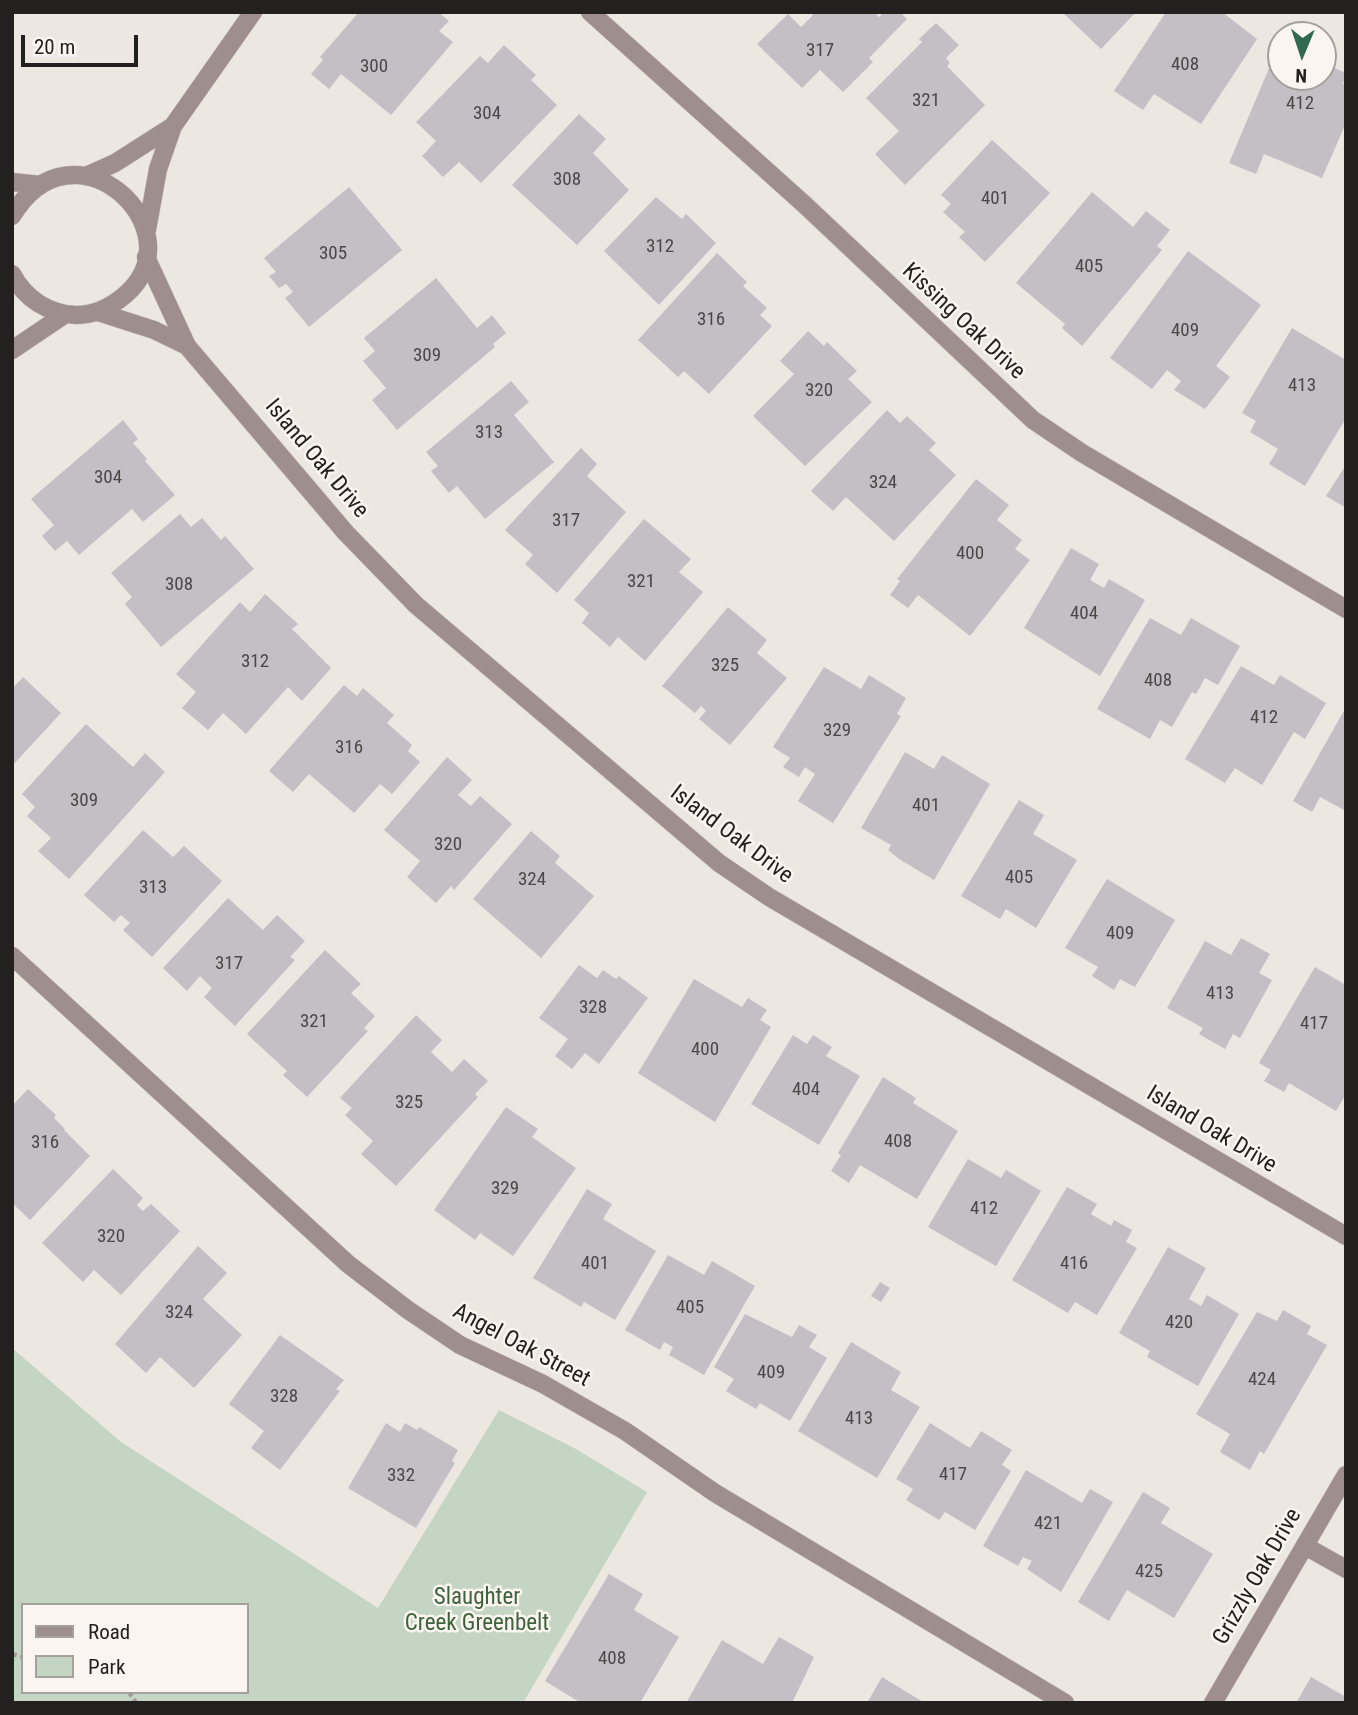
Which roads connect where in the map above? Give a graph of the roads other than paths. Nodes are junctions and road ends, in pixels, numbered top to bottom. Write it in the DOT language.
graph roads {
  1 [pos="253,12"];
  2 [pos="590,12"];
  3 [pos="173,126"];
  4 [pos="86,176"];
  5 [pos="12,183"];
  6 [pos="41,184"];
  7 [pos="12,216"];
  8 [pos="146,233"];
  9 [pos="146,257"];
  10 [pos="13,279"];
  11 [pos="99,312"];
  12 [pos="64,314"];
  13 [pos="187,346"];
  14 [pos="12,350"];
  15 [pos="1346,610"];
  16 [pos="12,956"];
  17 [pos="1346,1236"];
  18 [pos="1346,1475"];
  19 [pos="1305,1546"];
  20 [pos="1346,1569"];
  21 [pos="1065,1703"];
  22 [pos="1213,1703"];
  1 -- 3 [label="street"];
  2 -- 15 [label="street, Kissing Oak Drive"];
  3 -- 4 [label="street"];
  3 -- 8 [label="street"];
  4 -- 6 [label="street"];
  4 -- 8 [label="street"];
  5 -- 6 [label="street"];
  6 -- 7 [label="street"];
  8 -- 9 [label="street"];
  9 -- 11 [label="street"];
  9 -- 13 [label="street, Island Oak Drive"];
  10 -- 12 [label="street"];
  11 -- 12 [label="street"];
  11 -- 13 [label="street, Island Oak Drive"];
  12 -- 14 [label="street"];
  13 -- 17 [label="street, Island Oak Drive"];
  16 -- 21 [label="street, Angel Oak Street"];
  18 -- 19 [label="street, Grizzly Oak Drive"];
  19 -- 20 [label="street"];
  19 -- 22 [label="street, Grizzly Oak Drive"];
}
